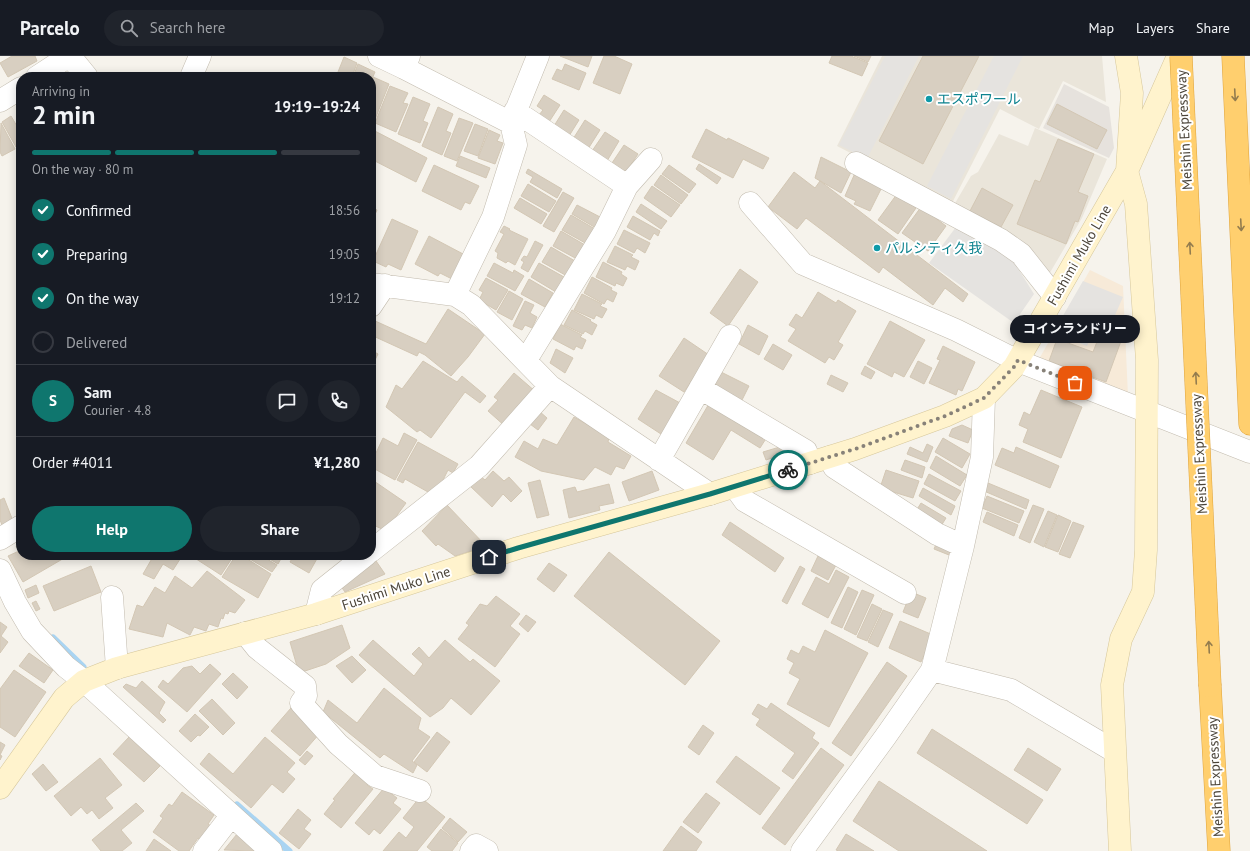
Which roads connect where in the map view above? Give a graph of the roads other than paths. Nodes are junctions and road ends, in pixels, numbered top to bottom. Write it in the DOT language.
graph roads {
  1 [pos="70,56"];
  2 [pos="200,56"];
  3 [pos="380,56"];
  4 [pos="538,56"];
  5 [pos="1126,56"];
  6 [pos="1179,56"];
  7 [pos="1233,56"];
  8 [pos="407,62"];
  9 [pos="45,72"];
  10 [pos="83,72"];
  11 [pos="193,72"];
  12 [pos="16,91"];
  13 [pos="0,102"];
  14 [pos="513,117"];
  15 [pos="651,159"];
  16 [pos="856,163"];
  17 [pos="1127,171"];
  18 [pos="627,186"];
  19 [pos="750,203"];
  20 [pos="378,284"];
  21 [pos="455,295"];
  22 [pos="1055,297"];
  23 [pos="730,336"];
  24 [pos="526,360"];
  25 [pos="1018,360"];
  26 [pos="550,386"];
  27 [pos="700,388"];
  28 [pos="984,398"];
  29 [pos="1146,411"];
  30 [pos="1250,424"];
  31 [pos="1250,452"];
  32 [pos="659,460"];
  33 [pos="820,460"];
  34 [pos="735,487"];
  35 [pos="710,494"];
  36 [pos="16,529"];
  37 [pos="0,539"];
  38 [pos="963,546"];
  39 [pos="376,547"];
  40 [pos="360,560"];
  41 [pos="0,570"];
  42 [pos="905,593"];
  43 [pos="112,597"];
  44 [pos="316,614"];
  45 [pos="245,633"];
  46 [pos="932,670"];
  47 [pos="98,676"];
  48 [pos="1114,751"];
  49 [pos="0,788"];
  50 [pos="420,791"];
  51 [pos="231,816"];
  52 [pos="204,851"];
  53 [pos="271,851"];
  54 [pos="471,851"];
  55 [pos="487,851"];
  56 [pos="802,851"];
  57 [pos="1120,851"];
  58 [pos="1219,851"];
  1 -- 9 [label="street"];
  1 -- 10 [label="street"];
  2 -- 11 [label="street"];
  3 -- 8 [label="street"];
  4 -- 14 [label="street"];
  5 -- 17 [label="main road"];
  6 -- 17 [label="main road, Fushimi Muko Line"];
  58 -- 6 [label="highway, Meishin Expressway, one-way, bridge"];
  7 -- 30 [label="highway, one-way"];
  8 -- 14 [label="street"];
  12 -- 13 [label="street"];
  14 -- 18 [label="street"];
  14 -- 21 [label="street"];
  15 -- 18 [label="street"];
  16 -- 22 [label="street"];
  17 -- 22 [label="main road, Fushimi Muko Line"];
  17 -- 29 [label="main road"];
  18 -- 24 [label="street"];
  19 -- 25 [label="street"];
  20 -- 21 [label="street"];
  21 -- 24 [label="street"];
  22 -- 25 [label="main road, Fushimi Muko Line"];
  23 -- 27 [label="street"];
  24 -- 26 [label="street"];
  25 -- 28 [label="main road, Fushimi Muko Line"];
  25 -- 29 [label="street"];
  26 -- 32 [label="street"];
  26 -- 39 [label="street"];
  27 -- 32 [label="street"];
  27 -- 33 [label="street"];
  28 -- 33 [label="main road, Fushimi Muko Line"];
  28 -- 38 [label="street"];
  29 -- 31 [label="street"];
  29 -- 48 [label="main road"];
  32 -- 35 [label="street"];
  33 -- 34 [label="main road, Fushimi Muko Line"];
  33 -- 38 [label="street"];
  34 -- 35 [label="main road, Fushimi Muko Line"];
  34 -- 42 [label="street"];
  35 -- 44 [label="main road, Fushimi Muko Line"];
  36 -- 37 [label="street"];
  38 -- 46 [label="street"];
  40 -- 44 [label="street"];
  41 -- 47 [label="street"];
  43 -- 47 [label="street"];
  44 -- 45 [label="main road, Fushimi Muko Line"];
  45 -- 47 [label="main road, Fushimi Muko Line"];
  45 -- 50 [label="street"];
  46 -- 48 [label="street"];
  46 -- 56 [label="street"];
  47 -- 49 [label="main road, Fushimi Muko Line"];
  47 -- 51 [label="street"];
  48 -- 57 [label="main road"];
  51 -- 52 [label="street"];
  51 -- 53 [label="street"];
  54 -- 55 [label="street"];
}
